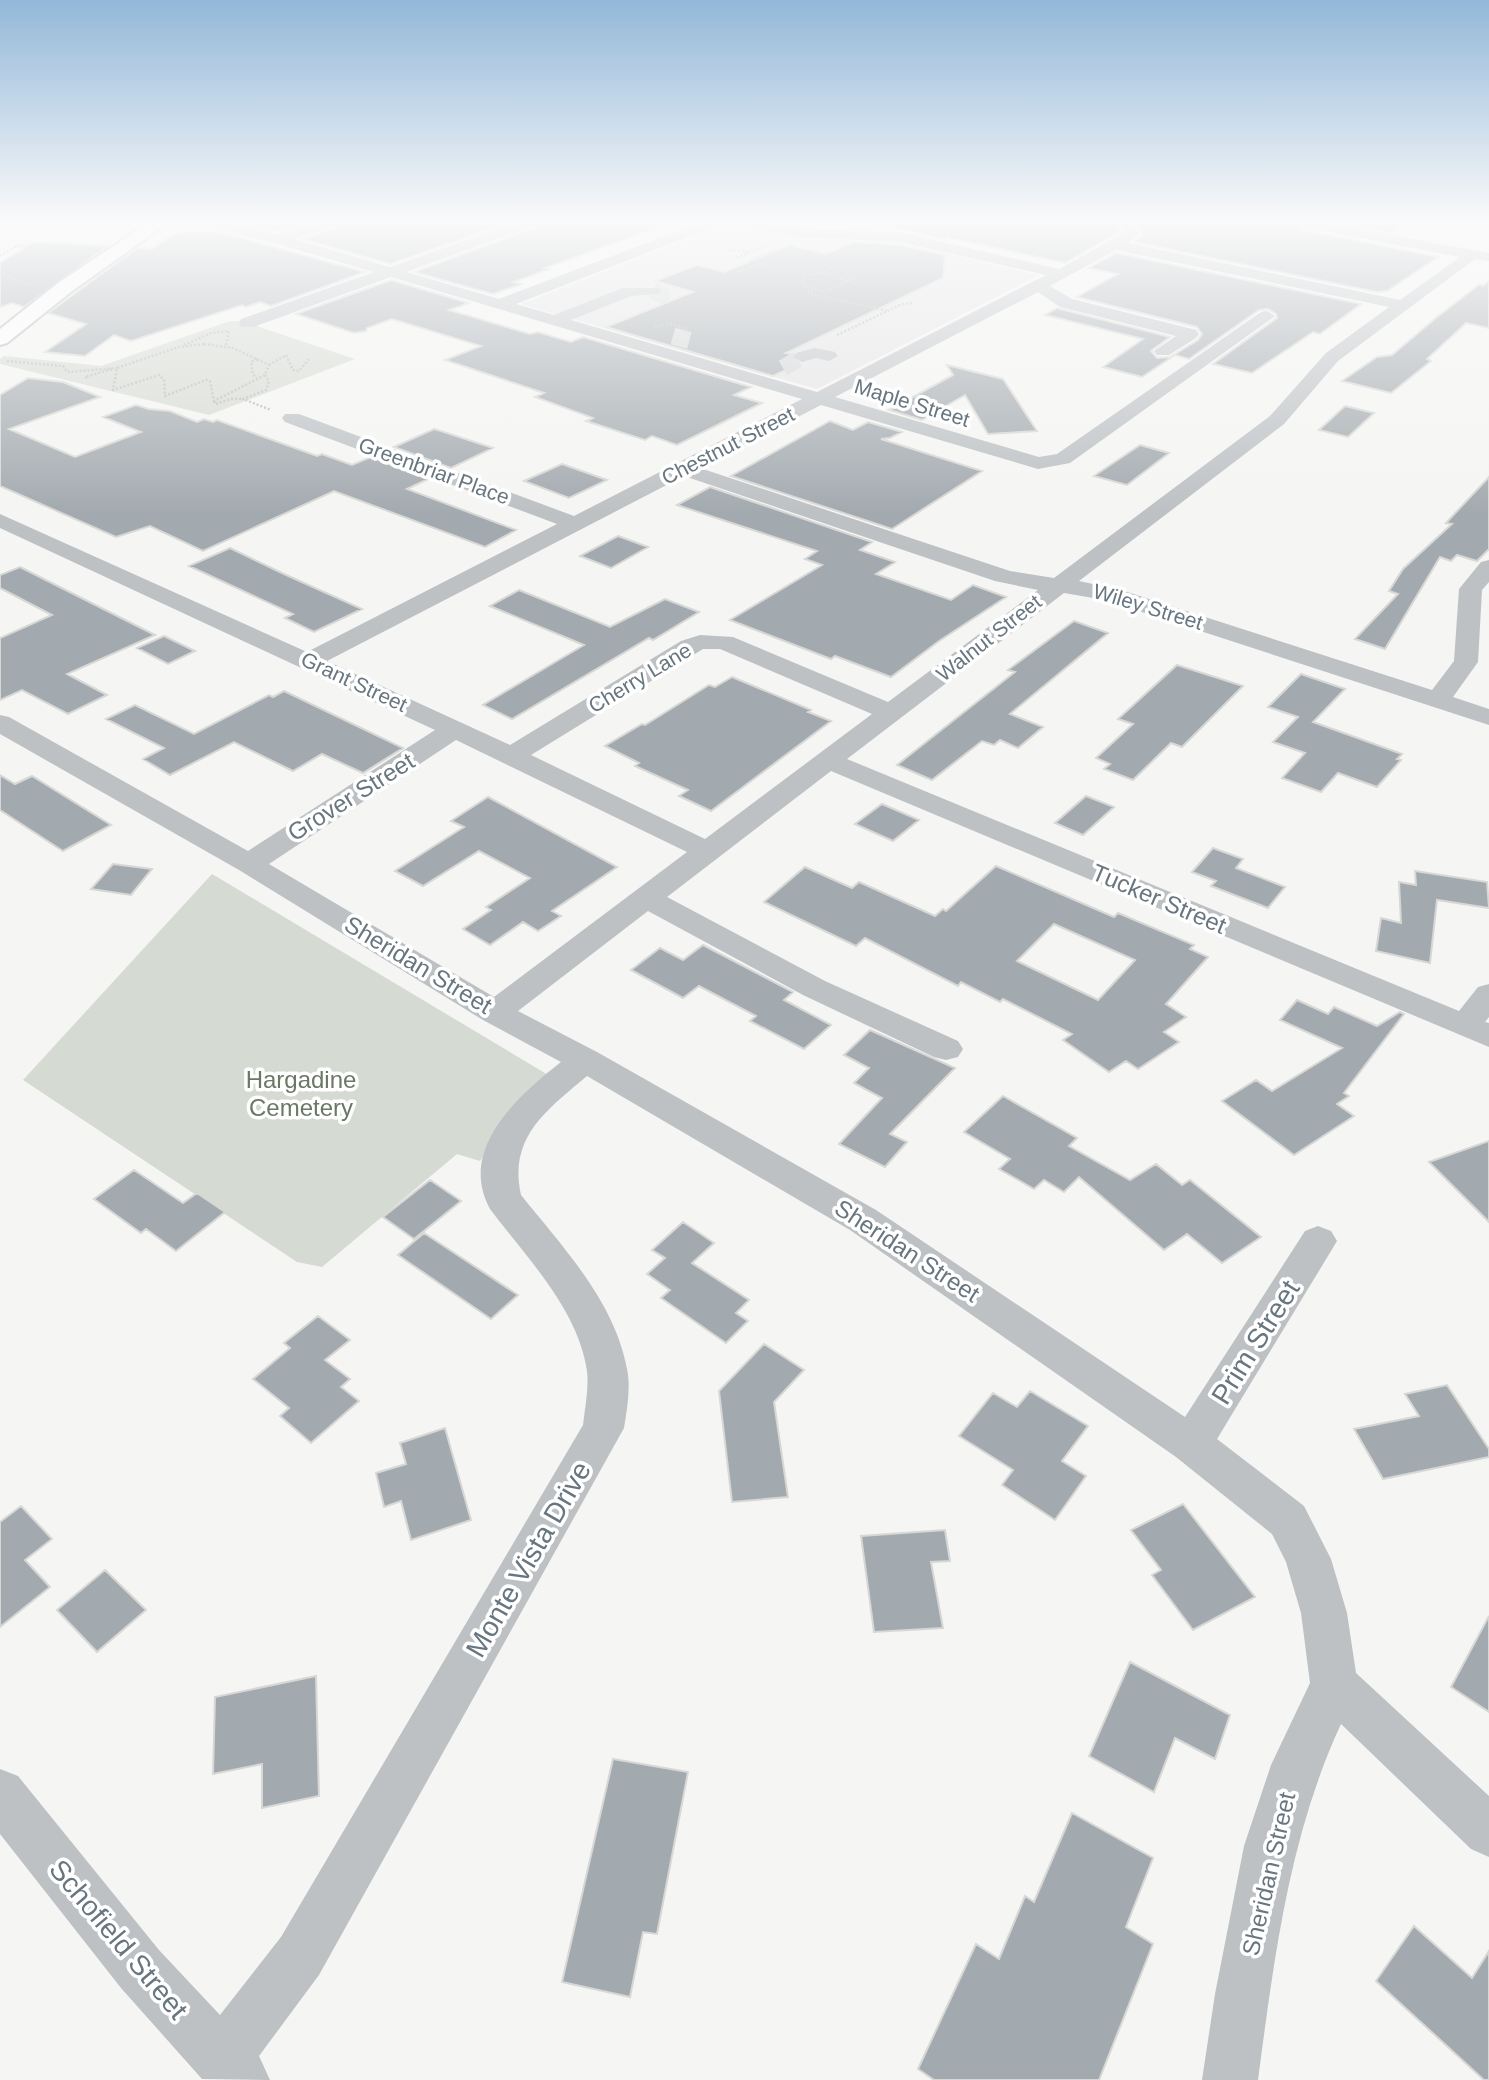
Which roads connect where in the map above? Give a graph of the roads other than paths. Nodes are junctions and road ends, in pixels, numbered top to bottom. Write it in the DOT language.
graph roads {
  1 [pos="24,320"];
  2 [pos="255,320"];
  3 [pos="551,320"];
  4 [pos="611,320"];
  5 [pos="973,320"];
  6 [pos="1135,320"];
  7 [pos="1261,320"];
  8 [pos="1382,320"];
  9 [pos="554,321"];
  10 [pos="247,323"];
  11 [pos="585,330"];
  12 [pos="661,333"];
  13 [pos="0,339"];
  14 [pos="629,343"];
  15 [pos="705,347"];
  16 [pos="1163,351"];
  17 [pos="829,356"];
  18 [pos="802,357"];
  19 [pos="686,359"];
  20 [pos="821,399"];
  21 [pos="292,418"];
  22 [pos="684,469"];
  23 [pos="0,520"];
  24 [pos="576,524"];
  25 [pos="1489,567"];
  26 [pos="1056,586"];
  27 [pos="308,661"];
  28 [pos="1437,701"];
  29 [pos="893,713"];
  30 [pos="1489,717"];
  31 [pos="0,723"];
  32 [pos="454,729"];
  33 [pos="511,756"];
  34 [pos="829,761"];
  35 [pos="706,850"];
  36 [pos="249,864"];
  37 [pos="644,897"];
  38 [pos="1489,995"];
  39 [pos="495,1012"];
  40 [pos="1477,1031"];
  41 [pos="946,1049"];
  42 [pos="585,1060"];
  43 [pos="1318,1241"];
  44 [pos="1191,1444"];
  45 [pos="1334,1685"];
  46 [pos="0,1794"];
  47 [pos="1489,1831"];
  48 [pos="232,2069"];
  49 [pos="1230,2080"];
  1 -- 13 [label="main road"];
  2 -- 10 [label="street"];
  3 -- 9 [label="street, Maple Street"];
  4 -- 11 [label="street"];
  5 -- 20 [label="street, Chestnut Street"];
  6 -- 16 [label="street"];
  7 -- 20 [label="street, Maple Street"];
  8 -- 26 [label="street, Walnut Street"];
  9 -- 11 [label="street, Maple Street"];
  11 -- 14 [label="street, Maple Street"];
  12 -- 14 [label="street"];
  14 -- 19 [label="street, Maple Street"];
  15 -- 19 [label="street"];
  17 -- 18 [label="street"];
  19 -- 20 [label="street, Maple Street"];
  20 -- 22 [label="street, Chestnut Street"];
  21 -- 24 [label="street, Greenbriar Place"];
  22 -- 24 [label="street, Chestnut Street"];
  22 -- 26 [label="street, Wiley Street"];
  23 -- 27 [label="street, Grant Street"];
  24 -- 27 [label="street, Chestnut Street"];
  25 -- 28 [label="street"];
  26 -- 28 [label="street, Wiley Street"];
  26 -- 29 [label="street, Walnut Street"];
  27 -- 32 [label="street, Grant Street"];
  28 -- 30 [label="street, Wiley Street"];
  29 -- 33 [label="street, Cherry Lane"];
  29 -- 34 [label="street, Walnut Street"];
  31 -- 36 [label="street, Sheridan Street"];
  32 -- 33 [label="street, Grant Street"];
  32 -- 36 [label="street, Grover Street"];
  33 -- 35 [label="street, Grant Street"];
  34 -- 35 [label="street, Walnut Street"];
  34 -- 40 [label="street, Tucker Street"];
  35 -- 37 [label="street, Walnut Street"];
  36 -- 39 [label="street, Sheridan Street"];
  37 -- 39 [label="street, Walnut Street"];
  37 -- 41 [label="street"];
  38 -- 40 [label="street"];
  39 -- 42 [label="street, Sheridan Street"];
  42 -- 44 [label="street, Sheridan Street"];
  42 -- 48 [label="street, Monte Vista Drive"];
  43 -- 44 [label="street, Prim Street"];
  44 -- 45 [label="street, Sheridan Street"];
  45 -- 47 [label="street"];
  45 -- 49 [label="street, Sheridan Street"];
  46 -- 48 [label="street, Schofield Street"];
}
